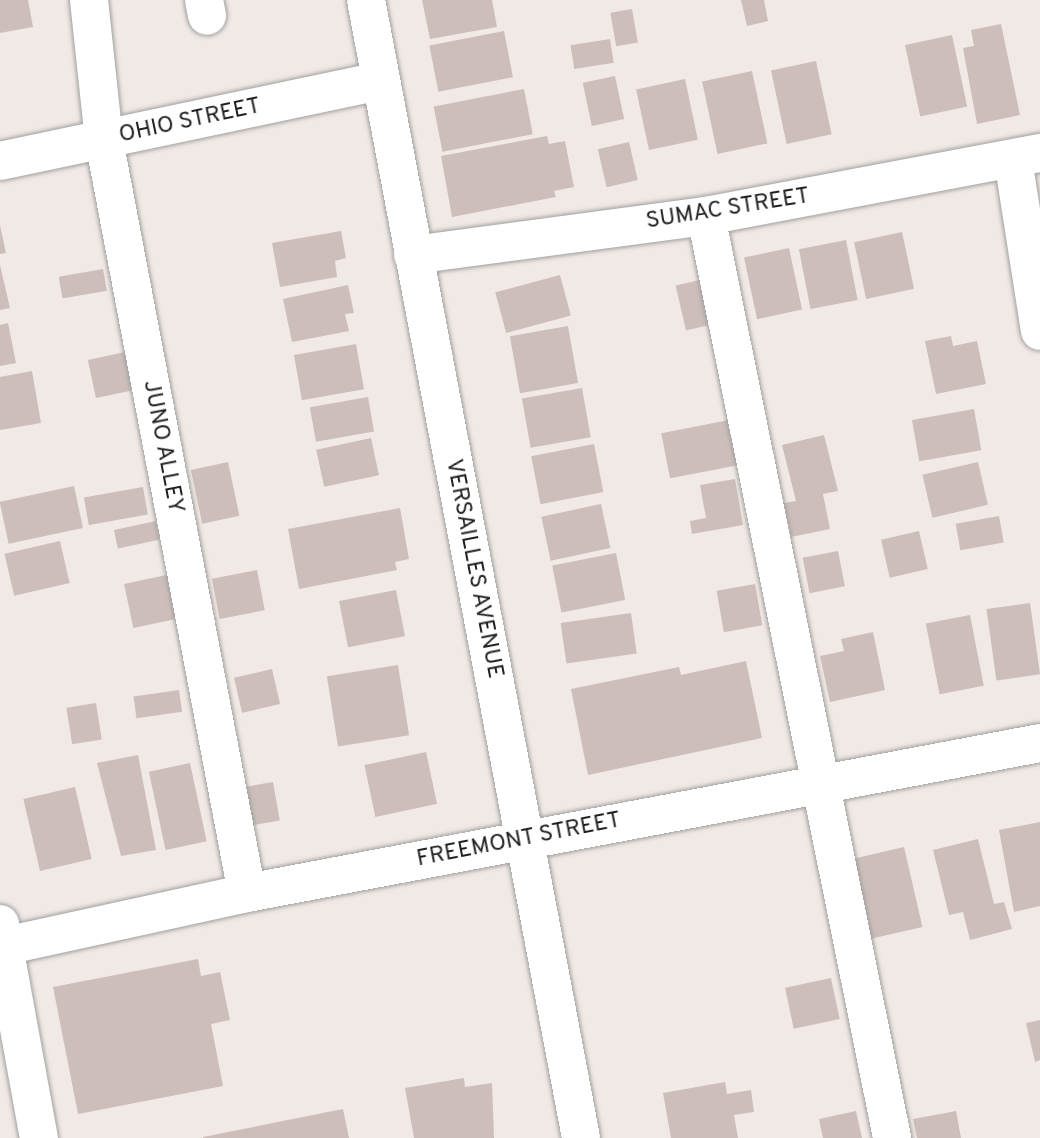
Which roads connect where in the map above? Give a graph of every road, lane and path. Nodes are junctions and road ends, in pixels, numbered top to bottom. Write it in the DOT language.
graph roads {
  1 [pos="89,0"];
  2 [pos="366,0"];
  3 [pos="381,81"];
  4 [pos="104,140"];
  5 [pos="1026,156"];
  6 [pos="0,162"];
  7 [pos="706,216"];
  8 [pos="414,255"];
  9 [pos="1040,331"];
  10 [pos="1040,743"];
  11 [pos="824,782"];
  12 [pos="524,840"];
  13 [pos="247,893"];
  14 [pos="1,939"];
  15 [pos="39,1138"];
  16 [pos="581,1138"];
  17 [pos="892,1138"];
  1 -- 4 [label="street, JUNO ALLEY"];
  2 -- 3 [label="street, VERSAILLES AVENUE"];
  3 -- 4 [label="street, OHIO STREET"];
  3 -- 8 [label="street, VERSAILLES AVENUE"];
  4 -- 6 [label="street, OHIO STREET"];
  4 -- 13 [label="street, JUNO ALLEY"];
  5 -- 7 [label="street, SUMAC STREET"];
  5 -- 9 [label="street"];
  7 -- 8 [label="street, SUMAC STREET"];
  7 -- 11 [label="street"];
  8 -- 12 [label="street, VERSAILLES AVENUE"];
  10 -- 11 [label="street, FREEMONT STREET"];
  11 -- 12 [label="street, FREEMONT STREET"];
  11 -- 17 [label="street"];
  12 -- 13 [label="street, FREEMONT STREET"];
  12 -- 16 [label="street, VERSAILLES AVENUE"];
  13 -- 14 [label="street, FREEMONT STREET"];
  14 -- 15 [label="street"];
}
